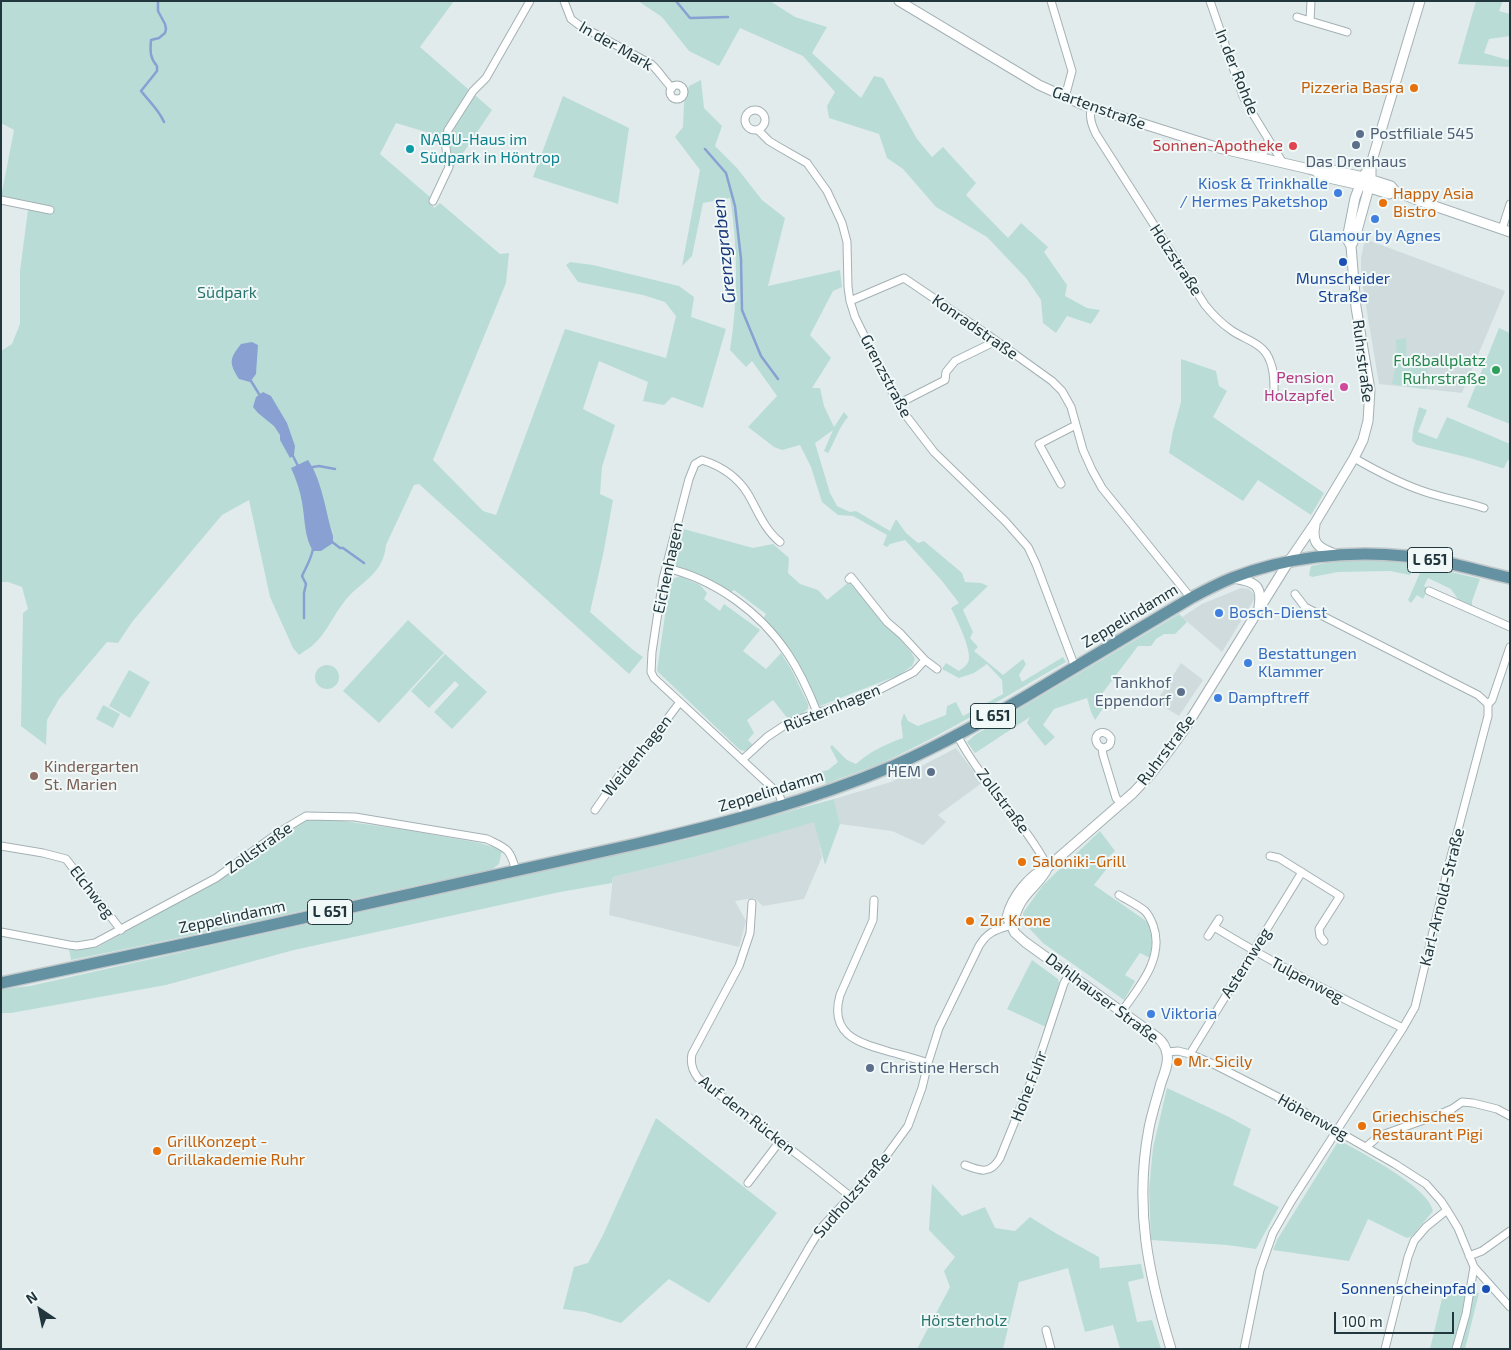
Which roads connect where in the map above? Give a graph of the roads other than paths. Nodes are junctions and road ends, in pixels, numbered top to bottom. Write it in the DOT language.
graph roads {
  1 [pos="530,1"];
  2 [pos="564,1"];
  3 [pos="899,1"];
  4 [pos="1051,1"];
  5 [pos="1210,1"];
  6 [pos="1310,1"];
  7 [pos="1420,1"];
  8 [pos="1297,18"];
  9 [pos="1310,21"];
  10 [pos="1347,32"];
  11 [pos="672,88"];
  12 [pos="1065,97"];
  13 [pos="1092,107"];
  14 [pos="758,130"];
  15 [pos="1268,140"];
  16 [pos="1259,158"];
  17 [pos="1283,163"];
  18 [pos="1365,182"];
  19 [pos="1,200"];
  20 [pos="433,201"];
  21 [pos="1510,204"];
  22 [pos="50,210"];
  23 [pos="1506,230"];
  24 [pos="850,302"];
  25 [pos="996,341"];
  26 [pos="1274,397"];
  27 [pos="898,404"];
  28 [pos="1076,425"];
  29 [pos="1354,458"];
  30 [pos="1061,484"];
  31 [pos="1484,508"];
  32 [pos="1315,523"];
  33 [pos="780,542"];
  34 [pos="1338,555"];
  35 [pos="1288,561"];
  36 [pos="666,568"];
  37 [pos="849,578"];
  38 [pos="1233,578"];
  39 [pos="1510,578"];
  40 [pos="1429,591"];
  41 [pos="1295,594"];
  42 [pos="1190,598"];
  43 [pos="1259,610"];
  44 [pos="1510,626"];
  45 [pos="1510,647"];
  46 [pos="925,660"];
  47 [pos="1075,667"];
  48 [pos="937,669"];
  49 [pos="652,674"];
  50 [pos="680,702"];
  51 [pos="1488,704"];
  52 [pos="817,712"];
  53 [pos="957,735"];
  54 [pos="1102,748"];
  55 [pos="742,760"];
  56 [pos="1121,803"];
  57 [pos="783,806"];
  58 [pos="595,810"];
  59 [pos="1,846"];
  60 [pos="1270,856"];
  61 [pos="1048,867"];
  62 [pos="516,870"];
  63 [pos="1302,872"];
  64 [pos="1119,895"];
  65 [pos="874,900"];
  66 [pos="752,903"];
  67 [pos="1219,919"];
  68 [pos="1012,925"];
  69 [pos="1214,927"];
  70 [pos="121,930"];
  71 [pos="1,932"];
  72 [pos="1208,936"];
  73 [pos="1324,941"];
  74 [pos="1254,951"];
  75 [pos="1070,974"];
  76 [pos="1,982"];
  77 [pos="1122,1011"];
  78 [pos="1403,1028"];
  79 [pos="1167,1052"];
  80 [pos="1190,1054"];
  81 [pos="928,1063"];
  82 [pos="1510,1116"];
  83 [pos="1337,1131"];
  84 [pos="780,1141"];
  85 [pos="1366,1147"];
  86 [pos="964,1164"];
  87 [pos="748,1183"];
  88 [pos="850,1196"];
  89 [pos="1447,1210"];
  90 [pos="1510,1231"];
  91 [pos="1469,1256"];
  92 [pos="1474,1267"];
  93 [pos="1510,1307"];
  94 [pos="1046,1330"];
  95 [pos="750,1349"];
  96 [pos="1051,1349"];
  97 [pos="1171,1349"];
  98 [pos="1244,1349"];
  99 [pos="1385,1349"];
  100 [pos="1456,1349"];
  1 -- 20 [label="street"];
  2 -- 11 [label="street, In der Mark"];
  3 -- 12 [label="street, Gartenstraße"];
  4 -- 12 [label="street"];
  5 -- 15 [label="street, In der Rohde"];
  6 -- 9 [label="street"];
  7 -- 18 [label="street, Ruhrstraße"];
  8 -- 9 [label="street"];
  9 -- 10 [label="street"];
  12 -- 13 [label="street, Gartenstraße"];
  13 -- 16 [label="street, Gartenstraße"];
  13 -- 26 [label="street, Holzstraße"];
  14 -- 24 [label="street, Grenzstraße"];
  15 -- 16 [label="street"];
  15 -- 17 [label="street, In der Rohde"];
  16 -- 17 [label="street, Gartenstraße"];
  17 -- 18 [label="street, Gartenstraße"];
  18 -- 23 [label="street"];
  18 -- 29 [label="street, Ruhrstraße"];
  19 -- 22 [label="street"];
  21 -- 23 [label="street"];
  24 -- 25 [label="street, Konradstraße"];
  24 -- 27 [label="street, Grenzstraße"];
  25 -- 27 [label="street"];
  25 -- 28 [label="street, Konradstraße"];
  27 -- 47 [label="street, Grenzstraße"];
  28 -- 30 [label="street"];
  28 -- 42 [label="street, Konradstraße"];
  29 -- 31 [label="street"];
  29 -- 32 [label="street, Ruhrstraße"];
  32 -- 34 [label="street"];
  32 -- 35 [label="street, Ruhrstraße"];
  33 -- 36 [label="street, Eichenhagen"];
  34 -- 35 [label="main road, Zeppelindamm / L 651"];
  34 -- 39 [label="main road, Zeppelindamm / L 651"];
  35 -- 38 [label="main road, Zeppelindamm / L 651"];
  35 -- 43 [label="street, Ruhrstraße"];
  36 -- 49 [label="street, Eichenhagen"];
  36 -- 52 [label="street"];
  37 -- 46 [label="street"];
  38 -- 42 [label="main road, Zeppelindamm / L 651"];
  38 -- 43 [label="street"];
  40 -- 44 [label="street"];
  41 -- 51 [label="street"];
  42 -- 47 [label="main road, Zeppelindamm / L 651"];
  43 -- 56 [label="street, Ruhrstraße"];
  45 -- 51 [label="street, Karl-Arnold-Straße"];
  46 -- 48 [label="street"];
  46 -- 52 [label="street, Rüsternhagen"];
  47 -- 53 [label="main road, Zeppelindamm / L 651"];
  49 -- 50 [label="street, Weidenhagen"];
  50 -- 55 [label="street, Weidenhagen"];
  50 -- 58 [label="street, Weidenhagen"];
  51 -- 78 [label="street, Karl-Arnold-Straße"];
  52 -- 55 [label="street, Rüsternhagen"];
  53 -- 57 [label="main road, Zeppelindamm / L 651"];
  53 -- 61 [label="street, Zollstraße"];
  54 -- 56 [label="street"];
  55 -- 57 [label="street, Weidenhagen"];
  56 -- 61 [label="street, Ruhrstraße"];
  57 -- 62 [label="main road, Zeppelindamm / L 651"];
  59 -- 70 [label="street, Elchweg"];
  60 -- 63 [label="street"];
  61 -- 68 [label="street, Ruhrstraße"];
  62 -- 70 [label="street, Zollstraße"];
  62 -- 76 [label="main road, Zeppelindamm / L 651"];
  63 -- 73 [label="street"];
  63 -- 74 [label="street, Asternweg"];
  64 -- 77 [label="street"];
  65 -- 81 [label="street"];
  66 -- 84 [label="street, Auf dem Rücken"];
  67 -- 69 [label="street"];
  68 -- 75 [label="street, Dahlhauser Straße"];
  68 -- 81 [label="street, Sudholzstraße"];
  69 -- 72 [label="street"];
  69 -- 74 [label="street, Tulpenweg"];
  70 -- 71 [label="street, Zollstraße"];
  74 -- 78 [label="street, Tulpenweg"];
  74 -- 80 [label="street, Asternweg"];
  75 -- 77 [label="street, Dahlhauser Straße"];
  75 -- 86 [label="street, Hohe Fuhr"];
  77 -- 79 [label="street, Dahlhauser Straße"];
  78 -- 83 [label="street, Karl-Arnold-Straße"];
  79 -- 80 [label="street, Höhenweg"];
  79 -- 97 [label="street"];
  80 -- 83 [label="street, Höhenweg"];
  81 -- 88 [label="street, Sudholzstraße"];
  82 -- 85 [label="street"];
  83 -- 85 [label="street, Höhenweg"];
  83 -- 98 [label="street, Karl-Arnold-Straße"];
  84 -- 87 [label="street"];
  84 -- 88 [label="street, Auf dem Rücken"];
  85 -- 89 [label="street, Höhenweg"];
  88 -- 95 [label="street, Sudholzstraße"];
  89 -- 91 [label="street, Höhenweg"];
  89 -- 99 [label="street"];
  90 -- 91 [label="street"];
  91 -- 92 [label="street, Höhenweg"];
  92 -- 93 [label="street, Höhenweg"];
  92 -- 100 [label="street"];
  94 -- 96 [label="street"];
}
